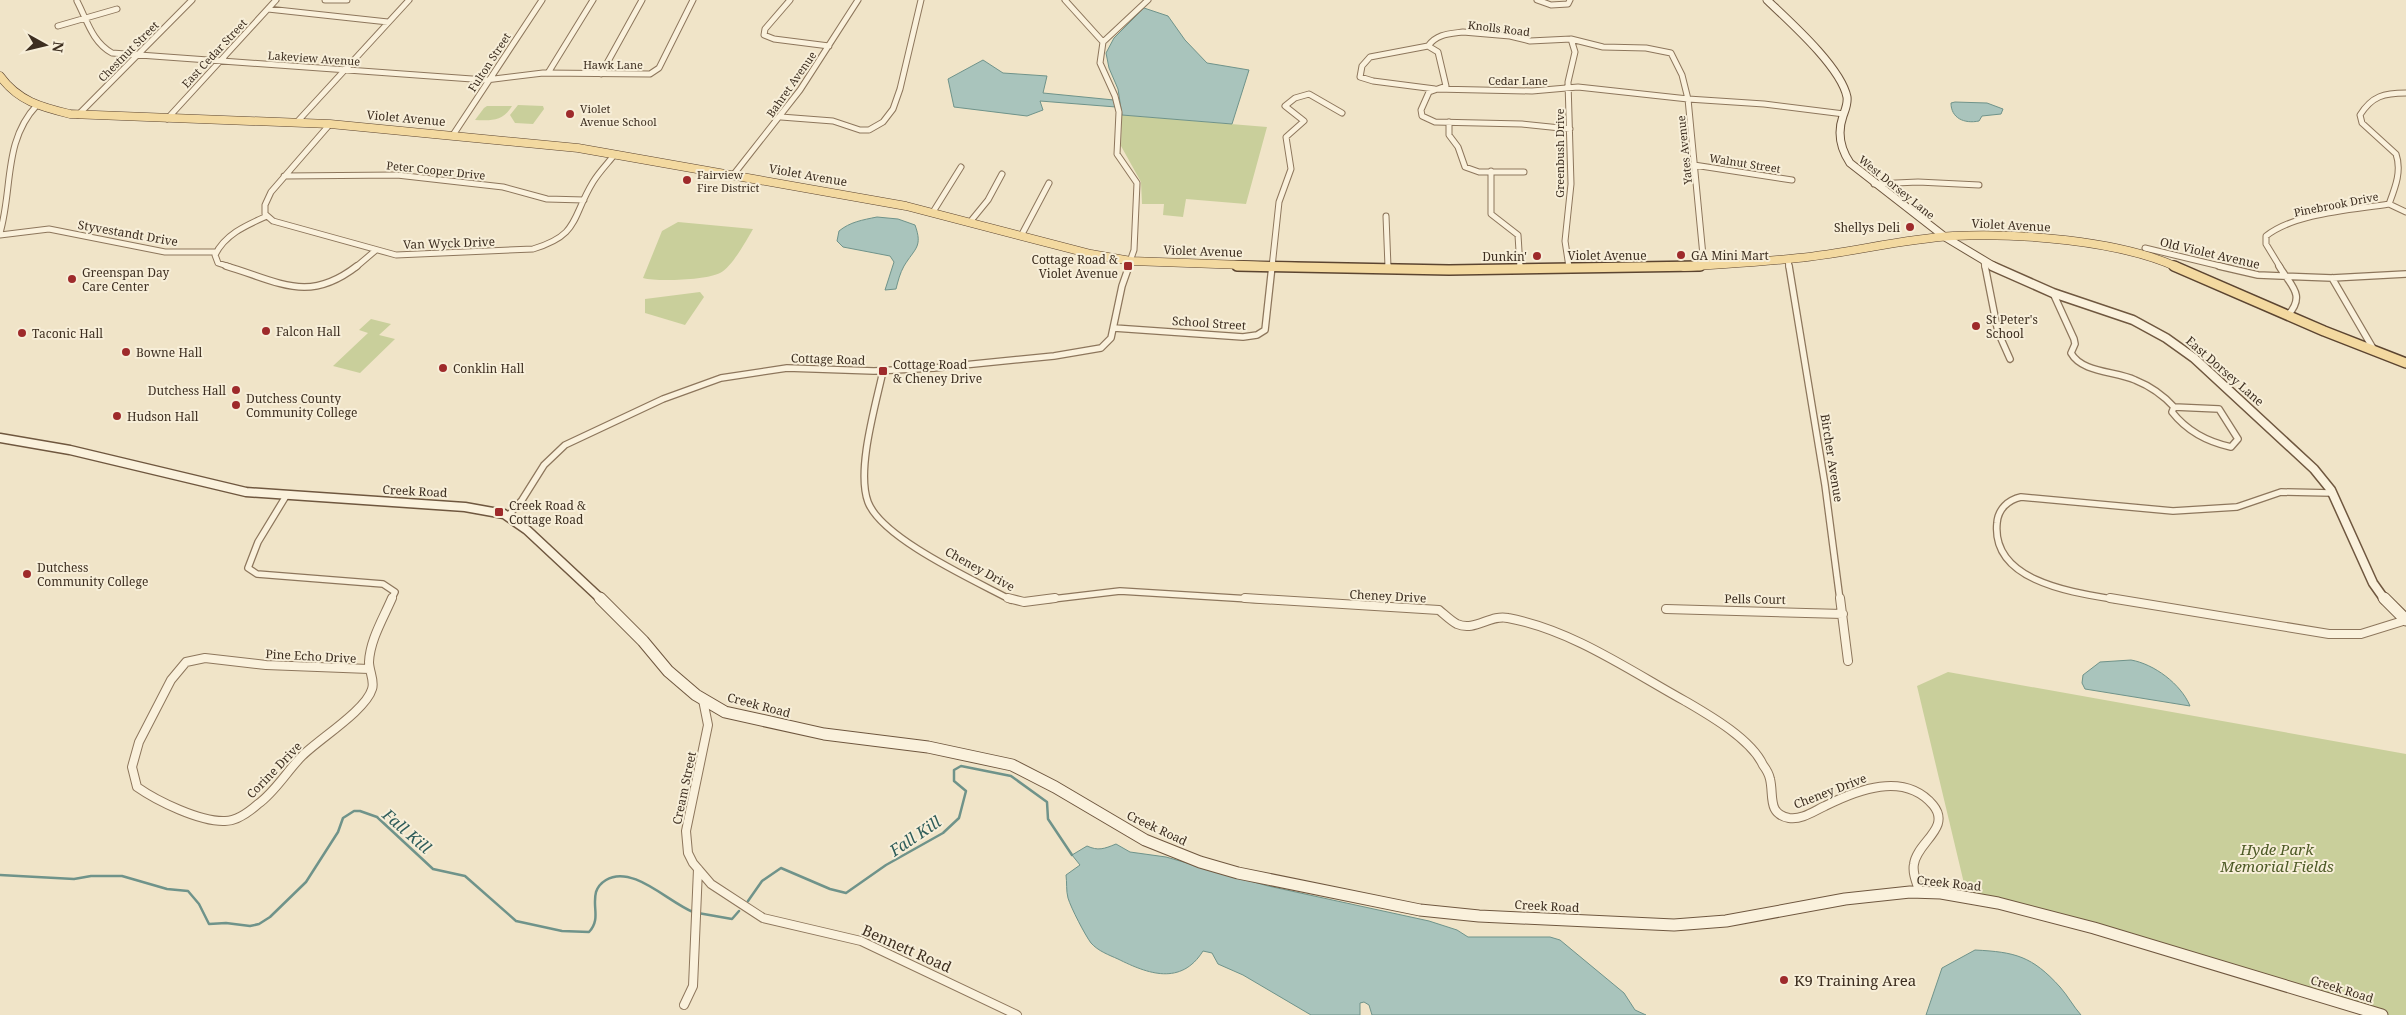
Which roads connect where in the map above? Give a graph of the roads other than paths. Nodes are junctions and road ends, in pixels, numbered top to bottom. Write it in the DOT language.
graph roads {
  1 [pos="192,0"];
  2 [pos="276,0"];
  3 [pos="325,0"];
  4 [pos="347,0"];
  5 [pos="409,0"];
  6 [pos="542,0"];
  7 [pos="593,0"];
  8 [pos="642,0"];
  9 [pos="693,0"];
  10 [pos="790,0"];
  11 [pos="858,0"];
  12 [pos="921,0"];
  13 [pos="1065,0"];
  14 [pos="1148,0"];
  15 [pos="1537,0"];
  16 [pos="1570,0"];
  17 [pos="1767,0"];
  18 [pos="77,1"];
  19 [pos="118,9"];
  20 [pos="268,9"];
  21 [pos="86,18"];
  22 [pos="388,22"];
  23 [pos="58,26"];
  24 [pos="1571,39"];
  25 [pos="1103,42"];
  26 [pos="830,46"];
  27 [pos="1428,46"];
  28 [pos="138,55"];
  29 [pos="220,60"];
  30 [pos="1362,67"];
  31 [pos="344,70"];
  32 [pos="548,73"];
  33 [pos="600,74"];
  34 [pos="0,76"];
  35 [pos="489,80"];
  36 [pos="1435,89"];
  37 [pos="1568,89"];
  38 [pos="2406,93"];
  39 [pos="1688,99"];
  40 [pos="37,105"];
  41 [pos="1342,113"];
  42 [pos="1844,114"];
  43 [pos="78,115"];
  44 [pos="781,117"];
  45 [pos="167,119"];
  46 [pos="297,122"];
  47 [pos="1449,122"];
  48 [pos="330,124"];
  49 [pos="1570,129"];
  50 [pos="454,135"];
  51 [pos="615,154"];
  52 [pos="1694,165"];
  53 [pos="960,167"];
  54 [pos="1492,171"];
  55 [pos="1524,172"];
  56 [pos="734,174"];
  57 [pos="1002,174"];
  58 [pos="284,176"];
  59 [pos="1792,180"];
  60 [pos="1049,183"];
  61 [pos="1874,184"];
  62 [pos="1979,185"];
  63 [pos="584,200"];
  64 [pos="2389,204"];
  65 [pos="933,212"];
  66 [pos="2406,212"];
  67 [pos="267,216"];
  68 [pos="1386,216"];
  69 [pos="970,222"];
  70 [pos="0,234"];
  71 [pos="1021,236"];
  72 [pos="1945,237"];
  73 [pos="2145,248"];
  74 [pos="376,250"];
  75 [pos="216,252"];
  76 [pos="1788,259"];
  77 [pos="1130,261"];
  78 [pos="1984,262"];
  79 [pos="1272,266"];
  80 [pos="1704,266"];
  81 [pos="1569,267"];
  82 [pos="1520,268"];
  83 [pos="1388,269"];
  84 [pos="2406,274"];
  85 [pos="2286,278"];
  86 [pos="2332,278"];
  87 [pos="2053,293"];
  88 [pos="2288,315"];
  89 [pos="1114,328"];
  90 [pos="2375,351"];
  91 [pos="2010,359"];
  92 [pos="2406,363"];
  93 [pos="884,371"];
  94 [pos="2174,407"];
  95 [pos="0,438"];
  96 [pos="2332,493"];
  97 [pos="286,496"];
  98 [pos="508,516"];
  99 [pos="1666,608"];
  100 [pos="1843,614"];
  101 [pos="2406,620"];
  102 [pos="1848,662"];
  103 [pos="370,669"];
  104 [pos="703,700"];
  105 [pos="148,722"];
  106 [pos="698,869"];
  107 [pos="1920,892"];
  108 [pos="752,912"];
  109 [pos="684,1005"];
  110 [pos="1017,1015"];
  111 [pos="2382,1015"];
  1 -- 28 [label="street, Chestnut Street"];
  2 -- 20 [label="street, East Cedar Street"];
  3 -- 4 [label="street"];
  5 -- 22 [label="street"];
  6 -- 35 [label="street, Fulton Street"];
  7 -- 32 [label="street"];
  8 -- 33 [label="street"];
  9 -- 33 [label="street, Hawk Lane"];
  10 -- 26 [label="street"];
  11 -- 26 [label="street, Bahret Avenue"];
  12 -- 44 [label="street"];
  13 -- 25 [label="street"];
  14 -- 25 [label="street"];
  15 -- 16 [label="street"];
  17 -- 42 [label="street, West Dorsey Lane"];
  18 -- 21 [label="street"];
  19 -- 21 [label="street"];
  20 -- 22 [label="street"];
  20 -- 29 [label="street, East Cedar Street"];
  21 -- 23 [label="street"];
  21 -- 28 [label="street, Lakeview Avenue"];
  22 -- 31 [label="street"];
  24 -- 27 [label="street, Knolls Road"];
  24 -- 37 [label="street, Greenbush Drive"];
  24 -- 39 [label="street, Knolls Road"];
  25 -- 77 [label="street, Cottage Road"];
  26 -- 44 [label="street, Bahret Avenue"];
  27 -- 30 [label="street, Knolls Road"];
  27 -- 36 [label="street"];
  28 -- 29 [label="street, Lakeview Avenue"];
  28 -- 43 [label="street, Chestnut Street"];
  29 -- 31 [label="street, Lakeview Avenue"];
  29 -- 45 [label="street, East Cedar Street"];
  30 -- 36 [label="street, Cedar Lane"];
  31 -- 35 [label="street, Lakeview Avenue"];
  31 -- 46 [label="street"];
  32 -- 33 [label="street, Hawk Lane"];
  32 -- 35 [label="street, Hawk Lane"];
  34 -- 40 [label="main road, Violet Avenue"];
  35 -- 50 [label="street, Fulton Street"];
  36 -- 37 [label="street, Cedar Lane"];
  36 -- 47 [label="street"];
  37 -- 39 [label="street, Cedar Lane"];
  37 -- 49 [label="street, Greenbush Drive"];
  38 -- 64 [label="street, Pinebrook Drive"];
  39 -- 42 [label="street, Yates Avenue"];
  39 -- 52 [label="street, Yates Avenue"];
  40 -- 43 [label="main road, Violet Avenue"];
  40 -- 70 [label="street"];
  41 -- 79 [label="street"];
  42 -- 61 [label="street, West Dorsey Lane"];
  43 -- 45 [label="main road, Violet Avenue"];
  44 -- 56 [label="street, Bahret Avenue"];
  45 -- 46 [label="main road, Violet Avenue"];
  46 -- 48 [label="main road, Violet Avenue"];
  47 -- 49 [label="street"];
  47 -- 54 [label="street"];
  48 -- 50 [label="main road, Violet Avenue"];
  48 -- 58 [label="street"];
  49 -- 81 [label="street, Greenbush Drive"];
  50 -- 51 [label="main road, Violet Avenue"];
  51 -- 56 [label="main road, Violet Avenue"];
  51 -- 63 [label="street, Van Wyck Drive"];
  52 -- 59 [label="street, Walnut Street"];
  52 -- 80 [label="street, Yates Avenue"];
  53 -- 65 [label="street"];
  54 -- 55 [label="street"];
  54 -- 82 [label="street"];
  56 -- 65 [label="main road, Violet Avenue"];
  57 -- 69 [label="street"];
  58 -- 63 [label="street, Peter Cooper Drive"];
  58 -- 67 [label="street"];
  60 -- 71 [label="street"];
  61 -- 62 [label="street"];
  61 -- 72 [label="street, West Dorsey Lane"];
  63 -- 74 [label="street, Van Wyck Drive"];
  64 -- 66 [label="street"];
  64 -- 85 [label="street, Pinebrook Drive"];
  65 -- 69 [label="main road, Violet Avenue"];
  67 -- 74 [label="street, Van Wyck Drive"];
  67 -- 75 [label="street"];
  68 -- 83 [label="street"];
  69 -- 71 [label="main road, Violet Avenue"];
  70 -- 75 [label="street, Styvestandt Drive"];
  71 -- 77 [label="main road, Violet Avenue"];
  72 -- 76 [label="main road, Violet Avenue"];
  72 -- 78 [label="street, East Dorsey Lane"];
  72 -- 88 [label="main road, Violet Avenue"];
  73 -- 85 [label="street, Old Violet Avenue"];
  74 -- 75 [label="street"];
  76 -- 80 [label="main road, Violet Avenue"];
  76 -- 100 [label="street, Bircher Avenue"];
  77 -- 79 [label="main road, Violet Avenue"];
  77 -- 89 [label="street, Cottage Road"];
  78 -- 87 [label="street, East Dorsey Lane"];
  78 -- 91 [label="street"];
  79 -- 83 [label="main road, Violet Avenue"];
  79 -- 89 [label="street, School Street"];
  80 -- 81 [label="main road, Violet Avenue"];
  81 -- 82 [label="main road, Violet Avenue"];
  82 -- 83 [label="main road, Violet Avenue"];
  84 -- 86 [label="street, Old Violet Avenue"];
  85 -- 86 [label="street, Old Violet Avenue"];
  85 -- 88 [label="street"];
  86 -- 90 [label="street"];
  87 -- 94 [label="street"];
  87 -- 96 [label="street, East Dorsey Lane"];
  88 -- 90 [label="main road, Violet Avenue"];
  89 -- 93 [label="street, Cottage Road"];
  90 -- 92 [label="main road, Violet Avenue"];
  93 -- 98 [label="street, Cottage Road"];
  93 -- 107 [label="street, Cheney Drive"];
  94 -- 94 [label="street"];
  95 -- 97 [label="street, Creek Road"];
  96 -- 101 [label="street, East Dorsey Lane"];
  96 -- 101 [label="street"];
  97 -- 98 [label="street, Creek Road"];
  97 -- 103 [label="street, Pine Echo Drive"];
  98 -- 104 [label="street, Creek Road"];
  99 -- 100 [label="street, Pells Court"];
  100 -- 102 [label="street, Bircher Avenue"];
  103 -- 105 [label="street, Pine Echo Drive"];
  103 -- 105 [label="street, Corine Drive"];
  104 -- 106 [label="street, Cream Street"];
  104 -- 107 [label="street, Creek Road"];
  106 -- 108 [label="street, Cream Street"];
  106 -- 109 [label="street"];
  107 -- 111 [label="street, Creek Road"];
  108 -- 110 [label="street, Bennett Road"];
}
